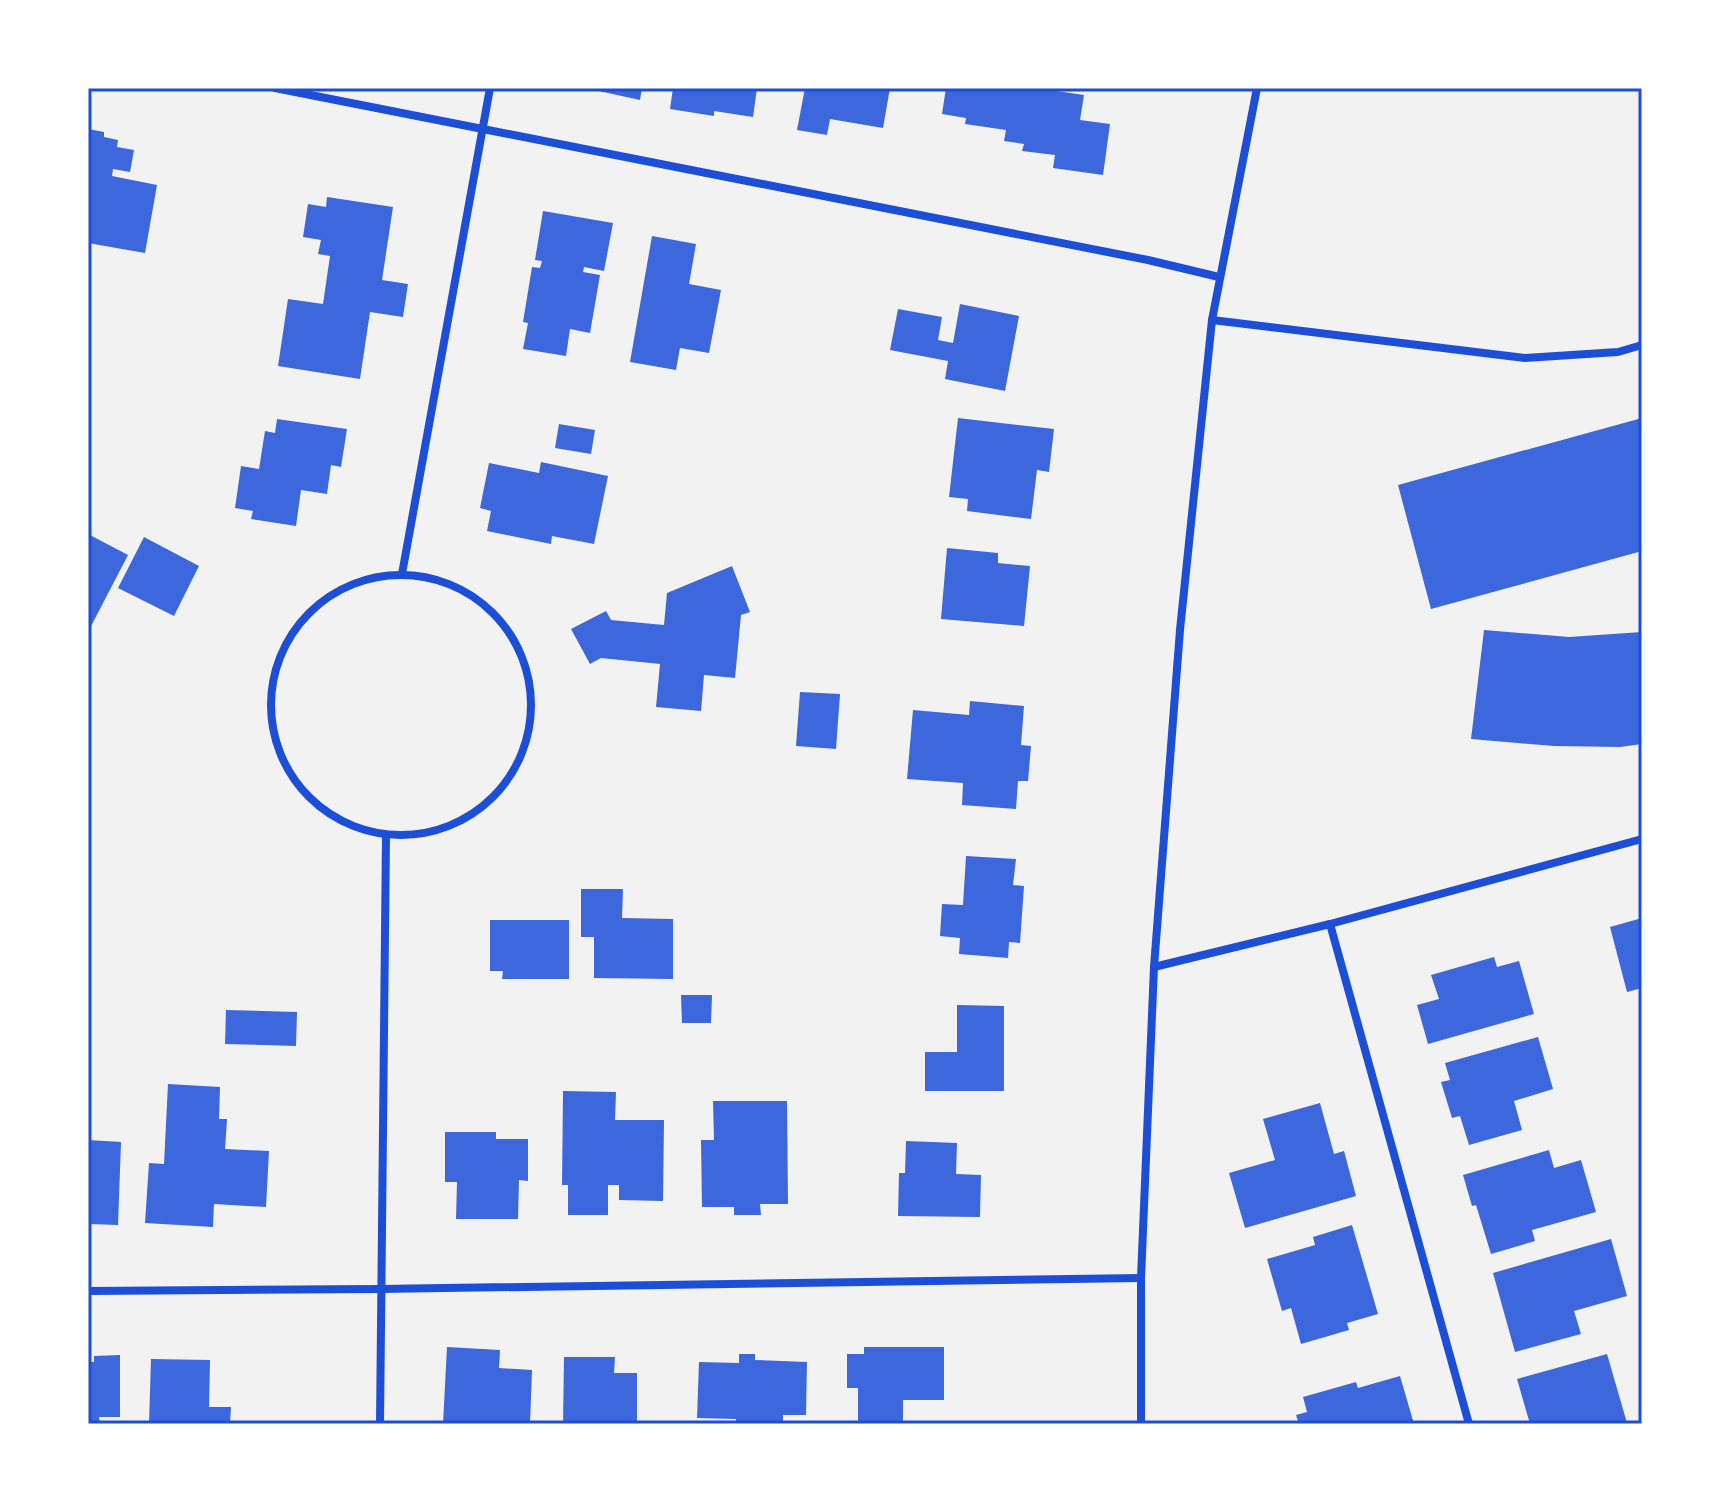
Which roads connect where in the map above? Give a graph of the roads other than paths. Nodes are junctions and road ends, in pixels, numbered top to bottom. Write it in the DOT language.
graph roads {
  1 [pos="275,88"];
  2 [pos="490,88"];
  3 [pos="1257,88"];
  4 [pos="482,129"];
  5 [pos="1219,277"];
  6 [pos="1212,320"];
  7 [pos="1642,345"];
  8 [pos="402,574"];
  9 [pos="386,835"];
  10 [pos="1642,839"];
  11 [pos="1330,924"];
  12 [pos="1154,967"];
  13 [pos="1141,1278"];
  14 [pos="379,1289"];
  15 [pos="88,1291"];
  16 [pos="380,1424"];
  17 [pos="1141,1424"];
  18 [pos="1469,1424"];
  1 -- 4 [label="street"];
  2 -- 4 [label="street"];
  3 -- 5 [label="street"];
  4 -- 5 [label="street"];
  4 -- 8 [label="street"];
  5 -- 6 [label="street"];
  6 -- 7 [label="street"];
  6 -- 12 [label="street"];
  8 -- 9 [label="street"];
  8 -- 9 [label="street"];
  9 -- 14 [label="street"];
  10 -- 11 [label="street"];
  11 -- 12 [label="street"];
  11 -- 18 [label="street"];
  12 -- 13 [label="street"];
  13 -- 14 [label="street"];
  13 -- 17 [label="street"];
  14 -- 15 [label="street"];
  14 -- 16 [label="street"];
}
